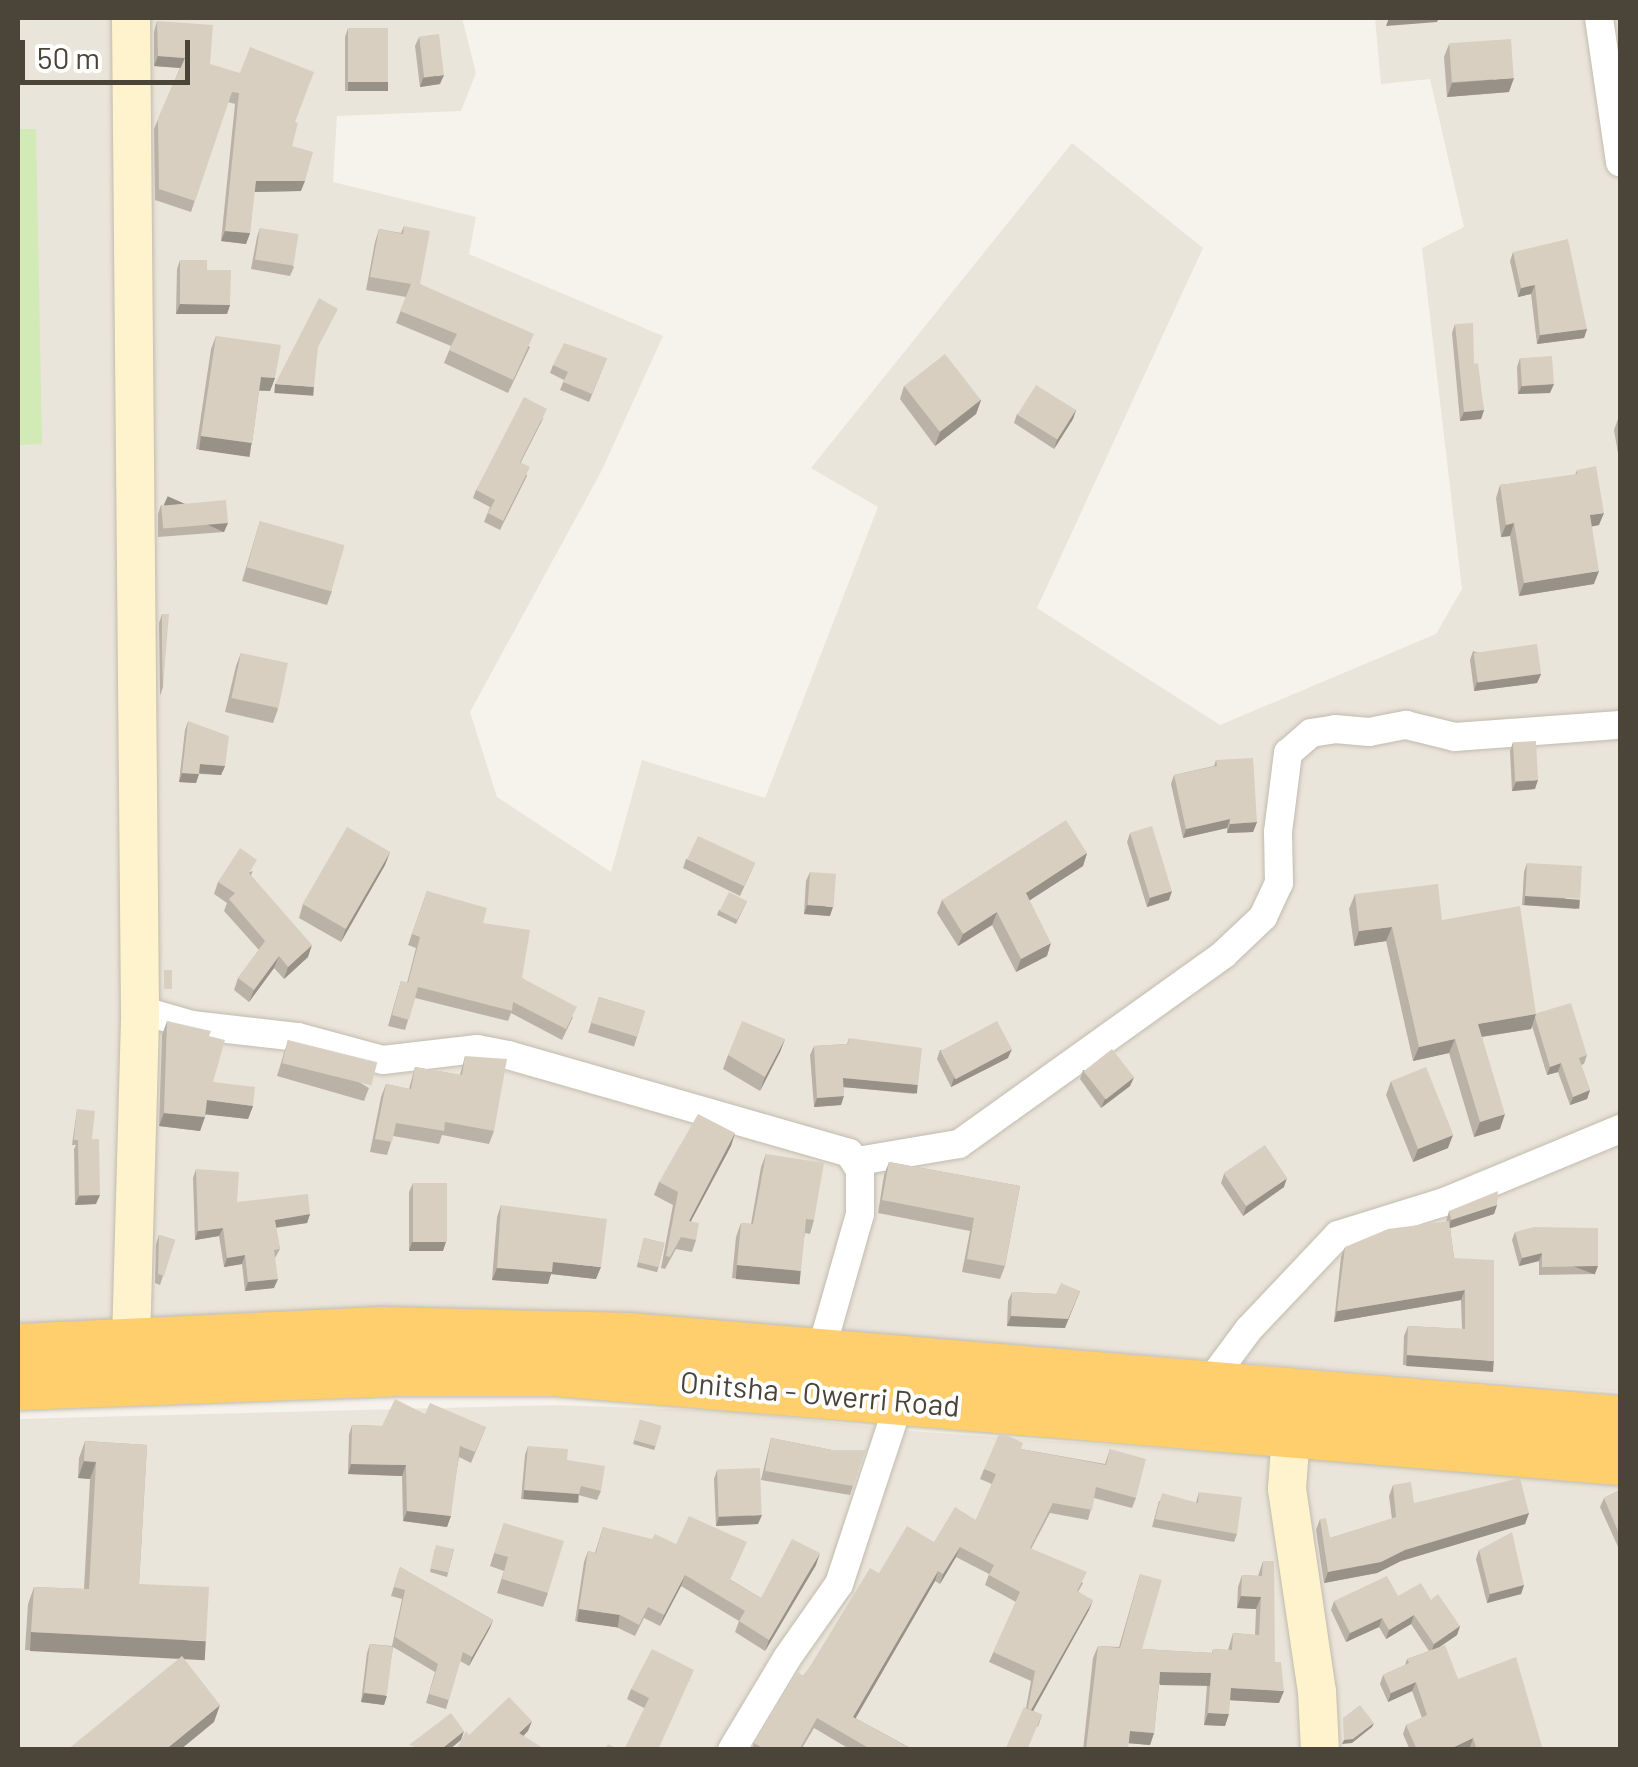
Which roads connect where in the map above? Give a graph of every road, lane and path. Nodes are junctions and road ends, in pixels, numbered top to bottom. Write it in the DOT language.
graph roads {
  1 [pos="131,18"];
  2 [pos="1598,18"];
  3 [pos="1620,162"];
  4 [pos="1620,724"];
  5 [pos="140,1010"];
  6 [pos="1620,1129"];
  7 [pos="858,1162"];
  8 [pos="131,1342"];
  9 [pos="18,1348"];
  10 [pos="820,1351"];
  11 [pos="1208,1384"];
  12 [pos="18,1386"];
  13 [pos="900,1400"];
  14 [pos="1620,1420"];
  15 [pos="1291,1433"];
  16 [pos="1620,1461"];
  17 [pos="732,1750"];
  18 [pos="1320,1750"];
  1 -- 5 [label="street"];
  2 -- 3 [label="street"];
  4 -- 7 [label="street"];
  5 -- 7 [label="street"];
  5 -- 8 [label="street"];
  6 -- 11 [label="street"];
  7 -- 10 [label="street"];
  8 -- 9 [label="highway, Onitsha - Owerri Road"];
  8 -- 10 [label="highway, Onitsha - Owerri Road"];
  10 -- 11 [label="highway, Onitsha - Owerri Road"];
  11 -- 14 [label="highway, Onitsha - Owerri Road"];
  12 -- 13 [label="highway, Onitsha - Owerri Road"];
  13 -- 15 [label="highway, Onitsha - Owerri Road"];
  13 -- 17 [label="street"];
  15 -- 16 [label="highway, Onitsha - Owerri Road"];
  15 -- 18 [label="street"];
}
